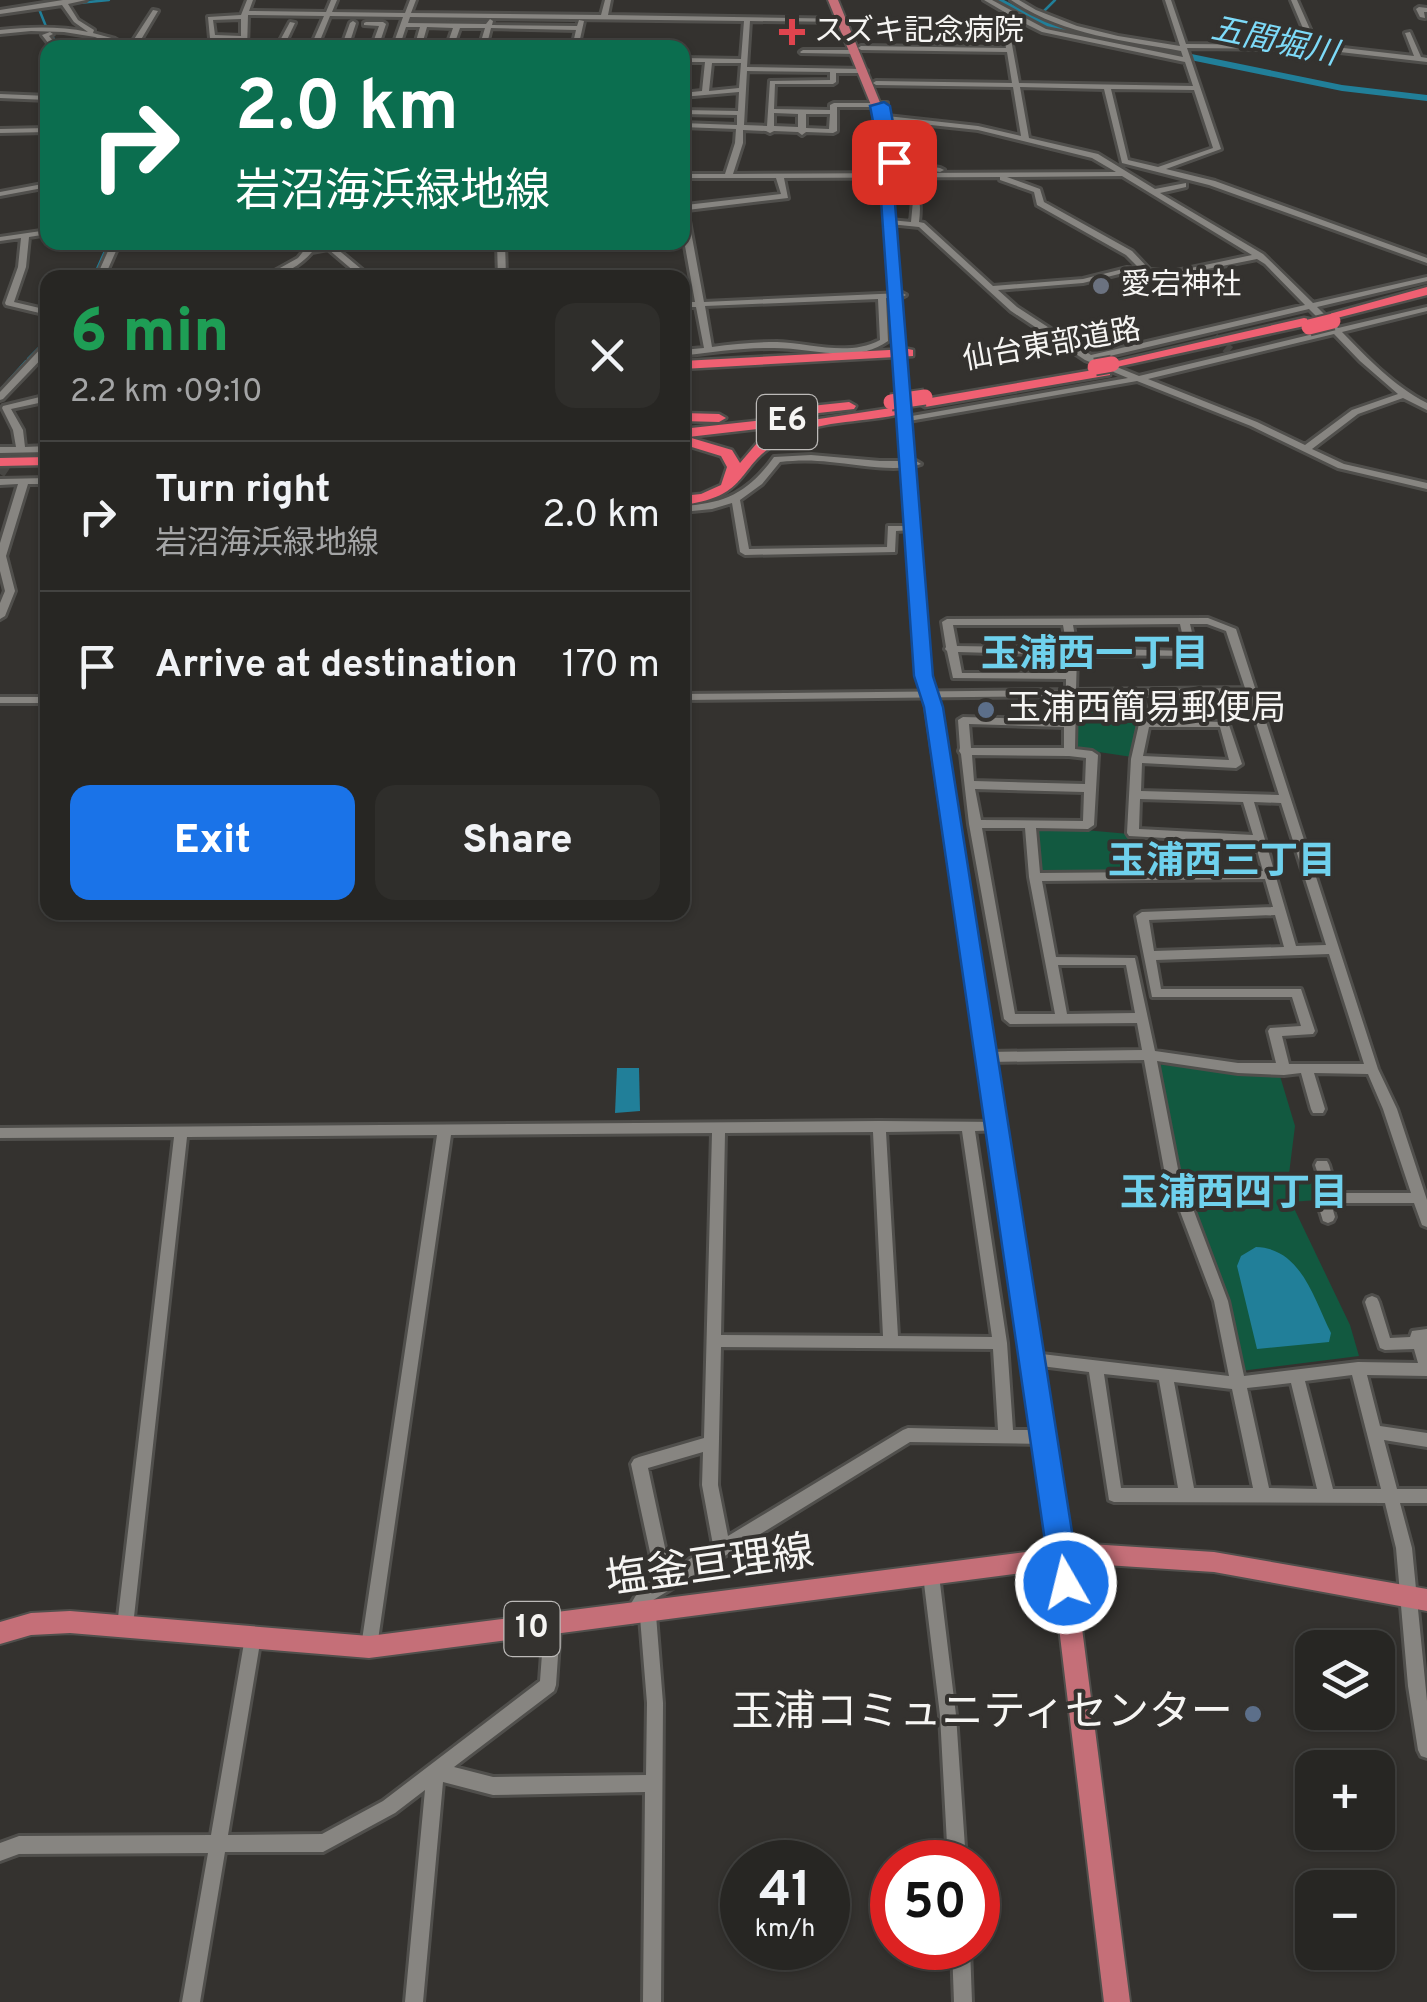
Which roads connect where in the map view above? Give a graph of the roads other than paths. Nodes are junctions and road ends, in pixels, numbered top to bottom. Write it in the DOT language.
graph roads {
  1 [pos="83,0"];
  2 [pos="250,0"];
  3 [pos="270,0"];
  4 [pos="413,0"];
  5 [pos="618,0"];
  6 [pos="834,0"];
  7 [pos="842,0"];
  8 [pos="987,0"];
  9 [pos="1014,0"];
  10 [pos="1034,0"];
  11 [pos="1168,0"];
  12 [pos="1294,0"];
  13 [pos="62,2"];
  14 [pos="300,3"];
  15 [pos="362,3"];
  16 [pos="608,3"];
  17 [pos="18,6"];
  18 [pos="1025,6"];
  19 [pos="390,7"];
  20 [pos="155,11"];
  21 [pos="329,11"];
  22 [pos="0,12"];
  23 [pos="245,15"];
  24 [pos="407,16"];
  25 [pos="491,17"];
  26 [pos="582,18"];
  27 [pos="604,18"];
  28 [pos="1017,18"];
  29 [pos="746,20"];
  30 [pos="846,20"];
  31 [pos="264,22"];
  32 [pos="1060,22"];
  33 [pos="292,23"];
  34 [pos="353,24"];
  35 [pos="403,25"];
  36 [pos="424,26"];
  37 [pos="457,26"];
  38 [pos="27,27"];
  39 [pos="488,27"];
  40 [pos="579,28"];
  41 [pos="1044,30"];
  42 [pos="90,33"];
  43 [pos="1408,33"];
  44 [pos="0,34"];
  45 [pos="48,34"];
  46 [pos="51,40"];
  47 [pos="108,40"];
  48 [pos="135,40"];
  49 [pos="228,40"];
  50 [pos="244,40"];
  51 [pos="283,40"];
  52 [pos="316,40"];
  53 [pos="347,40"];
  54 [pos="377,40"];
  55 [pos="398,40"];
  56 [pos="420,40"];
  57 [pos="452,40"];
  58 [pos="484,40"];
  59 [pos="577,40"];
  60 [pos="1314,46"];
  61 [pos="858,50"];
  62 [pos="1008,50"];
  63 [pos="803,52"];
  64 [pos="1185,53"];
  65 [pos="820,57"];
  66 [pos="690,60"];
  67 [pos="709,60"];
  68 [pos="1423,60"];
  69 [pos="744,65"];
  70 [pos="771,69"];
  71 [pos="821,71"];
  72 [pos="833,71"];
  73 [pos="864,71"];
  74 [pos="772,82"];
  75 [pos="876,83"];
  76 [pos="1016,86"];
  77 [pos="1107,87"];
  78 [pos="1197,88"];
  79 [pos="742,90"];
  80 [pos="706,93"];
  81 [pos="690,94"];
  82 [pos="0,96"];
  83 [pos="40,98"];
  84 [pos="882,110"];
  85 [pos="771,111"];
  86 [pos="690,112"];
  87 [pos="802,112"];
  88 [pos="834,112"];
  89 [pos="740,113"];
  90 [pos="690,125"];
  91 [pos="739,128"];
  92 [pos="40,130"];
  93 [pos="770,130"];
  94 [pos="0,132"];
  95 [pos="802,132"];
  96 [pos="1024,138"];
  97 [pos="1158,169"];
  98 [pos="891,171"];
  99 [pos="1124,174"];
  100 [pos="996,175"];
  101 [pos="690,176"];
  102 [pos="728,177"];
  103 [pos="780,177"];
  104 [pos="1134,179"];
  105 [pos="908,183"];
  106 [pos="1182,185"];
  107 [pos="40,186"];
  108 [pos="1154,192"];
  109 [pos="0,194"];
  110 [pos="690,206"];
  111 [pos="894,222"];
  112 [pos="916,223"];
  113 [pos="40,233"];
  114 [pos="25,236"];
  115 [pos="0,240"];
  116 [pos="690,243"];
  117 [pos="305,250"];
  118 [pos="335,250"];
  119 [pos="1260,256"];
  120 [pos="1427,261"];
  121 [pos="282,270"];
  122 [pos="358,270"];
  123 [pos="1146,270"];
  124 [pos="1427,279"];
  125 [pos="994,288"];
  126 [pos="1427,294"];
  127 [pos="892,296"];
  128 [pos="702,304"];
  129 [pos="5,305"];
  130 [pos="690,305"];
  131 [pos="1427,309"];
  132 [pos="40,312"];
  133 [pos="1309,320"];
  134 [pos="1333,323"];
  135 [pos="708,348"];
  136 [pos="900,353"];
  137 [pos="40,356"];
  138 [pos="690,356"];
  139 [pos="690,359"];
  140 [pos="1104,366"];
  141 [pos="1137,379"];
  142 [pos="1404,395"];
  143 [pos="40,399"];
  144 [pos="2,401"];
  145 [pos="925,402"];
  146 [pos="1427,406"];
  147 [pos="891,407"];
  148 [pos="690,417"];
  149 [pos="912,419"];
  150 [pos="690,432"];
  151 [pos="690,436"];
  152 [pos="1306,449"];
  153 [pos="0,450"];
  154 [pos="40,451"];
  155 [pos="10,457"];
  156 [pos="40,463"];
  157 [pos="911,464"];
  158 [pos="40,480"];
  159 [pos="24,481"];
  160 [pos="0,482"];
  161 [pos="1427,486"];
  162 [pos="690,496"];
  163 [pos="690,497"];
  164 [pos="736,500"];
  165 [pos="690,508"];
  166 [pos="909,528"];
  167 [pos="0,616"];
  168 [pos="1184,621"];
  169 [pos="1068,622"];
  170 [pos="950,649"];
  171 [pos="1072,650"];
  172 [pos="1072,676"];
  173 [pos="1250,691"];
  174 [pos="1136,693"];
  175 [pos="931,696"];
  176 [pos="1070,696"];
  177 [pos="690,697"];
  178 [pos="0,700"];
  179 [pos="40,700"];
  180 [pos="1069,724"];
  181 [pos="1144,724"];
  182 [pos="964,750"];
  183 [pos="1068,752"];
  184 [pos="1137,759"];
  185 [pos="969,784"];
  186 [pos="1090,788"];
  187 [pos="1134,795"];
  188 [pos="1248,799"];
  189 [pos="1285,799"];
  190 [pos="1030,823"];
  191 [pos="975,824"];
  192 [pos="1258,839"];
  193 [pos="1269,875"];
  194 [pos="1035,877"];
  195 [pos="1280,911"];
  196 [pos="1333,948"];
  197 [pos="1292,949"];
  198 [pos="1151,956"];
  199 [pos="1051,962"];
  200 [pos="1140,1018"];
  201 [pos="1062,1019"];
  202 [pos="1146,1055"];
  203 [pos="987,1056"];
  204 [pos="1284,1070"];
  205 [pos="1306,1070"];
  206 [pos="1372,1070"];
  207 [pos="1318,1110"];
  208 [pos="880,1126"];
  209 [pos="968,1126"];
  210 [pos="998,1126"];
  211 [pos="719,1127"];
  212 [pos="444,1128"];
  213 [pos="181,1132"];
  214 [pos="0,1133"];
  215 [pos="1322,1165"];
  216 [pos="1332,1198"];
  217 [pos="1419,1198"];
  218 [pos="1328,1217"];
  219 [pos="1427,1221"];
  220 [pos="1372,1302"];
  221 [pos="1423,1339"];
  222 [pos="713,1340"];
  223 [pos="890,1342"];
  224 [pos="1000,1343"];
  225 [pos="1033,1359"];
  226 [pos="1096,1366"];
  227 [pos="1358,1368"];
  228 [pos="1427,1370"];
  229 [pos="1165,1375"];
  230 [pos="1297,1379"];
  231 [pos="1236,1383"];
  232 [pos="1374,1432"];
  233 [pos="1044,1436"];
  234 [pos="1006,1437"];
  235 [pos="1427,1440"];
  236 [pos="711,1443"];
  237 [pos="1187,1494"];
  238 [pos="1262,1494"];
  239 [pos="1328,1496"];
  240 [pos="1392,1496"];
  241 [pos="1427,1496"];
  242 [pos="722,1548"];
  243 [pos="1062,1557"];
  244 [pos="931,1575"];
  245 [pos="665,1583"];
  246 [pos="1419,1599"];
  247 [pos="640,1615"];
  248 [pos="124,1626"];
  249 [pos="552,1627"];
  250 [pos="0,1633"];
  251 [pos="253,1637"];
  252 [pos="369,1647"];
  253 [pos="1424,1727"];
  254 [pos="1427,1750"];
  255 [pos="435,1771"];
  256 [pos="656,1783"];
  257 [pos="956,1840"];
  258 [pos="218,1844"];
  259 [pos="0,1852"];
  260 [pos="961,1970"];
  261 [pos="192,2002"];
  262 [pos="414,2002"];
  263 [pos="652,2002"];
  264 [pos="963,2002"];
  265 [pos="1118,2002"];
  1 -- 13 [label="street"];
  2 -- 23 [label="street"];
  3 -- 14 [label="street"];
  4 -- 24 [label="street"];
  5 -- 16 [label="street"];
  6 -- 30 [label="main road"];
  7 -- 30 [label="main road"];
  8 -- 28 [label="street"];
  9 -- 18 [label="street"];
  10 -- 18 [label="street"];
  11 -- 64 [label="street"];
  12 -- 60 [label="street"];
  13 -- 17 [label="street"];
  13 -- 42 [label="street"];
  14 -- 21 [label="street"];
  15 -- 19 [label="street"];
  15 -- 21 [label="street"];
  16 -- 27 [label="street"];
  17 -- 22 [label="street"];
  17 -- 38 [label="street"];
  18 -- 32 [label="street"];
  20 -- 48 [label="street"];
  21 -- 23 [label="street"];
  21 -- 24 [label="street"];
  21 -- 33 [label="street"];
  21 -- 34 [label="street"];
  21 -- 52 [label="street"];
  23 -- 49 [label="street"];
  23 -- 50 [label="street"];
  24 -- 25 [label="street"];
  24 -- 35 [label="street"];
  25 -- 26 [label="street"];
  25 -- 39 [label="street"];
  26 -- 27 [label="street"];
  26 -- 40 [label="street"];
  27 -- 29 [label="street"];
  28 -- 41 [label="street"];
  28 -- 62 [label="street"];
  29 -- 30 [label="street"];
  29 -- 69 [label="street"];
  30 -- 61 [label="main road"];
  31 -- 33 [label="street"];
  32 -- 41 [label="street"];
  32 -- 64 [label="street"];
  33 -- 51 [label="street"];
  34 -- 53 [label="street"];
  34 -- 54 [label="street"];
  35 -- 36 [label="street"];
  35 -- 55 [label="street"];
  36 -- 37 [label="street"];
  36 -- 56 [label="street"];
  37 -- 39 [label="street"];
  37 -- 57 [label="street"];
  38 -- 44 [label="street"];
  38 -- 45 [label="street"];
  39 -- 40 [label="street"];
  39 -- 58 [label="street"];
  40 -- 59 [label="street"];
  41 -- 64 [label="street"];
  42 -- 45 [label="street"];
  42 -- 47 [label="street"];
  43 -- 68 [label="street"];
  44 -- 45 [label="street"];
  45 -- 46 [label="street"];
  60 -- 64 [label="street"];
  60 -- 68 [label="street"];
  61 -- 62 [label="street"];
  61 -- 63 [label="street"];
  61 -- 73 [label="main road"];
  61 -- 75 [label="main road"];
  62 -- 76 [label="street"];
  64 -- 78 [label="street"];
  65 -- 71 [label="street"];
  66 -- 67 [label="street"];
  67 -- 69 [label="street"];
  67 -- 80 [label="street"];
  69 -- 70 [label="street"];
  69 -- 79 [label="street"];
  70 -- 71 [label="street"];
  70 -- 74 [label="street"];
  71 -- 72 [label="street"];
  72 -- 73 [label="street"];
  72 -- 74 [label="street"];
  73 -- 84 [label="main road"];
  74 -- 85 [label="street"];
  75 -- 76 [label="street"];
  75 -- 84 [label="main road"];
  76 -- 77 [label="street"];
  76 -- 96 [label="street"];
  77 -- 78 [label="street"];
  77 -- 97 [label="street"];
  78 -- 97 [label="street"];
  79 -- 80 [label="street"];
  79 -- 89 [label="street"];
  80 -- 81 [label="street"];
  82 -- 83 [label="street"];
  84 -- 88 [label="street"];
  84 -- 96 [label="street"];
  84 -- 98 [label="main road"];
  85 -- 87 [label="street"];
  85 -- 93 [label="street"];
  86 -- 89 [label="street"];
  87 -- 88 [label="street"];
  87 -- 95 [label="street"];
  88 -- 95 [label="street"];
  89 -- 91 [label="street"];
  90 -- 91 [label="street"];
  91 -- 93 [label="street"];
  91 -- 102 [label="street"];
  92 -- 94 [label="street"];
  93 -- 95 [label="street"];
  96 -- 99 [label="street"];
  97 -- 104 [label="street"];
  97 -- 120 [label="street"];
  98 -- 100 [label="street"];
  98 -- 103 [label="street"];
  98 -- 111 [label="main road"];
  99 -- 100 [label="street"];
  99 -- 104 [label="street"];
  100 -- 123 [label="street"];
  101 -- 102 [label="street"];
  102 -- 103 [label="street"];
  103 -- 110 [label="street"];
  104 -- 108 [label="street"];
  105 -- 112 [label="street"];
  106 -- 108 [label="street"];
  107 -- 109 [label="street"];
  108 -- 119 [label="street"];
  111 -- 112 [label="street"];
  111 -- 127 [label="main road"];
  112 -- 125 [label="street"];
  113 -- 114 [label="street"];
  114 -- 115 [label="street"];
  114 -- 129 [label="street"];
  116 -- 128 [label="street"];
  117 -- 121 [label="street"];
  118 -- 122 [label="street"];
  119 -- 123 [label="street"];
  119 -- 133 [label="street"];
  123 -- 125 [label="street"];
  124 -- 133 [label="street"];
  125 -- 140 [label="street"];
  126 -- 134 [label="highway, 仙台東部道路"];
  127 -- 128 [label="street"];
  127 -- 135 [label="street"];
  127 -- 136 [label="main road"];
  128 -- 130 [label="street"];
  128 -- 135 [label="street"];
  129 -- 132 [label="street"];
  131 -- 134 [label="street"];
  133 -- 134 [label="highway, 仙台東部道路, bridge"];
  133 -- 140 [label="highway, 仙台東部道路"];
  133 -- 140 [label="street"];
  134 -- 141 [label="street"];
  134 -- 142 [label="street"];
  135 -- 138 [label="street"];
  136 -- 139 [label="highway"];
  136 -- 149 [label="main road"];
  136 -- 157 [label="main road"];
  137 -- 144 [label="street"];
  140 -- 141 [label="street"];
  140 -- 145 [label="highway, 仙台東部道路"];
  140 -- 145 [label="highway, 仙台東部道路"];
  141 -- 149 [label="street"];
  141 -- 152 [label="street"];
  142 -- 146 [label="street"];
  142 -- 152 [label="street"];
  143 -- 144 [label="street"];
  144 -- 155 [label="street"];
  145 -- 147 [label="highway"];
  147 -- 148 [label="highway"];
  147 -- 150 [label="highway, E6"];
  147 -- 163 [label="highway"];
  149 -- 157 [label="main road"];
  151 -- 162 [label="highway"];
  152 -- 161 [label="street"];
  153 -- 155 [label="street"];
  154 -- 155 [label="street"];
  155 -- 156 [label="highway"];
  157 -- 164 [label="street"];
  157 -- 166 [label="main road"];
  157 -- 175 [label="main road"];
  158 -- 159 [label="street"];
  159 -- 160 [label="street"];
  159 -- 167 [label="street"];
  164 -- 165 [label="street"];
  164 -- 166 [label="street"];
  166 -- 175 [label="main road"];
  168 -- 169 [label="street"];
  168 -- 171 [label="street"];
  168 -- 173 [label="street"];
  169 -- 170 [label="street"];
  169 -- 171 [label="street"];
  170 -- 171 [label="street"];
  170 -- 172 [label="street"];
  171 -- 172 [label="street"];
  172 -- 176 [label="street"];
  173 -- 174 [label="street"];
  173 -- 189 [label="street"];
  174 -- 176 [label="street"];
  174 -- 181 [label="street"];
  175 -- 176 [label="street"];
  175 -- 177 [label="street"];
  175 -- 203 [label="main road"];
  176 -- 180 [label="street"];
  178 -- 179 [label="street"];
  180 -- 182 [label="street"];
  180 -- 183 [label="street"];
  181 -- 184 [label="street"];
  181 -- 184 [label="street"];
  182 -- 183 [label="street"];
  182 -- 185 [label="street"];
  183 -- 186 [label="street"];
  184 -- 187 [label="street"];
  185 -- 186 [label="street"];
  185 -- 191 [label="street"];
  186 -- 190 [label="street"];
  187 -- 188 [label="street"];
  187 -- 192 [label="street"];
  188 -- 189 [label="street"];
  188 -- 192 [label="street"];
  189 -- 196 [label="street"];
  190 -- 191 [label="street"];
  190 -- 194 [label="street"];
  191 -- 201 [label="street"];
  192 -- 193 [label="street"];
  193 -- 194 [label="street"];
  193 -- 195 [label="street"];
  194 -- 199 [label="street"];
  195 -- 197 [label="street"];
  195 -- 198 [label="street"];
  196 -- 197 [label="street"];
  196 -- 206 [label="street"];
  197 -- 198 [label="street"];
  198 -- 204 [label="street"];
  199 -- 200 [label="street"];
  199 -- 201 [label="street"];
  200 -- 201 [label="street"];
  200 -- 202 [label="street"];
  202 -- 203 [label="street"];
  202 -- 204 [label="street"];
  202 -- 231 [label="street"];
  203 -- 210 [label="main road"];
  204 -- 205 [label="street"];
  205 -- 206 [label="street"];
  205 -- 207 [label="street"];
  206 -- 217 [label="street"];
  208 -- 209 [label="street"];
  208 -- 211 [label="street"];
  208 -- 223 [label="street"];
  209 -- 210 [label="street"];
  209 -- 224 [label="street"];
  210 -- 225 [label="main road"];
  211 -- 212 [label="street"];
  211 -- 222 [label="street"];
  212 -- 213 [label="street"];
  212 -- 252 [label="street"];
  213 -- 214 [label="street"];
  213 -- 248 [label="street"];
  215 -- 216 [label="street"];
  216 -- 217 [label="street"];
  216 -- 218 [label="street"];
  217 -- 219 [label="street"];
  220 -- 221 [label="street"];
  221 -- 228 [label="street"];
  222 -- 223 [label="street"];
  222 -- 236 [label="street"];
  223 -- 224 [label="street"];
  224 -- 234 [label="street"];
  225 -- 226 [label="street"];
  225 -- 233 [label="main road"];
  226 -- 229 [label="street"];
  226 -- 237 [label="street"];
  227 -- 228 [label="street"];
  227 -- 230 [label="street"];
  227 -- 232 [label="street"];
  229 -- 231 [label="street"];
  229 -- 237 [label="street"];
  230 -- 231 [label="street"];
  230 -- 239 [label="street"];
  231 -- 238 [label="street"];
  232 -- 235 [label="street"];
  232 -- 240 [label="street"];
  233 -- 234 [label="street"];
  233 -- 243 [label="main road"];
  234 -- 242 [label="street"];
  236 -- 242 [label="street"];
  236 -- 245 [label="street"];
  237 -- 238 [label="street"];
  238 -- 239 [label="street"];
  239 -- 240 [label="street"];
  240 -- 241 [label="street"];
  240 -- 246 [label="street"];
  242 -- 245 [label="street"];
  243 -- 244 [label="main road, 塩釜亘理線 / 10"];
  243 -- 246 [label="main road, 塩釜亘理線 / 10"];
  243 -- 265 [label="main road"];
  244 -- 247 [label="main road, 塩釜亘理線 / 10"];
  244 -- 257 [label="street"];
  245 -- 247 [label="street"];
  246 -- 253 [label="street"];
  247 -- 249 [label="main road, 塩釜亘理線 / 10"];
  247 -- 256 [label="street"];
  248 -- 250 [label="main road, 塩釜亘理線 / 10"];
  248 -- 251 [label="main road, 塩釜亘理線 / 10"];
  249 -- 252 [label="main road, 塩釜亘理線 / 10"];
  249 -- 255 [label="street"];
  251 -- 252 [label="main road, 塩釜亘理線 / 10"];
  251 -- 258 [label="street"];
  253 -- 254 [label="street"];
  255 -- 256 [label="street"];
  255 -- 258 [label="street"];
  255 -- 262 [label="street"];
  256 -- 263 [label="street"];
  258 -- 259 [label="street"];
  258 -- 261 [label="street"];
  260 -- 264 [label="street"];
}
